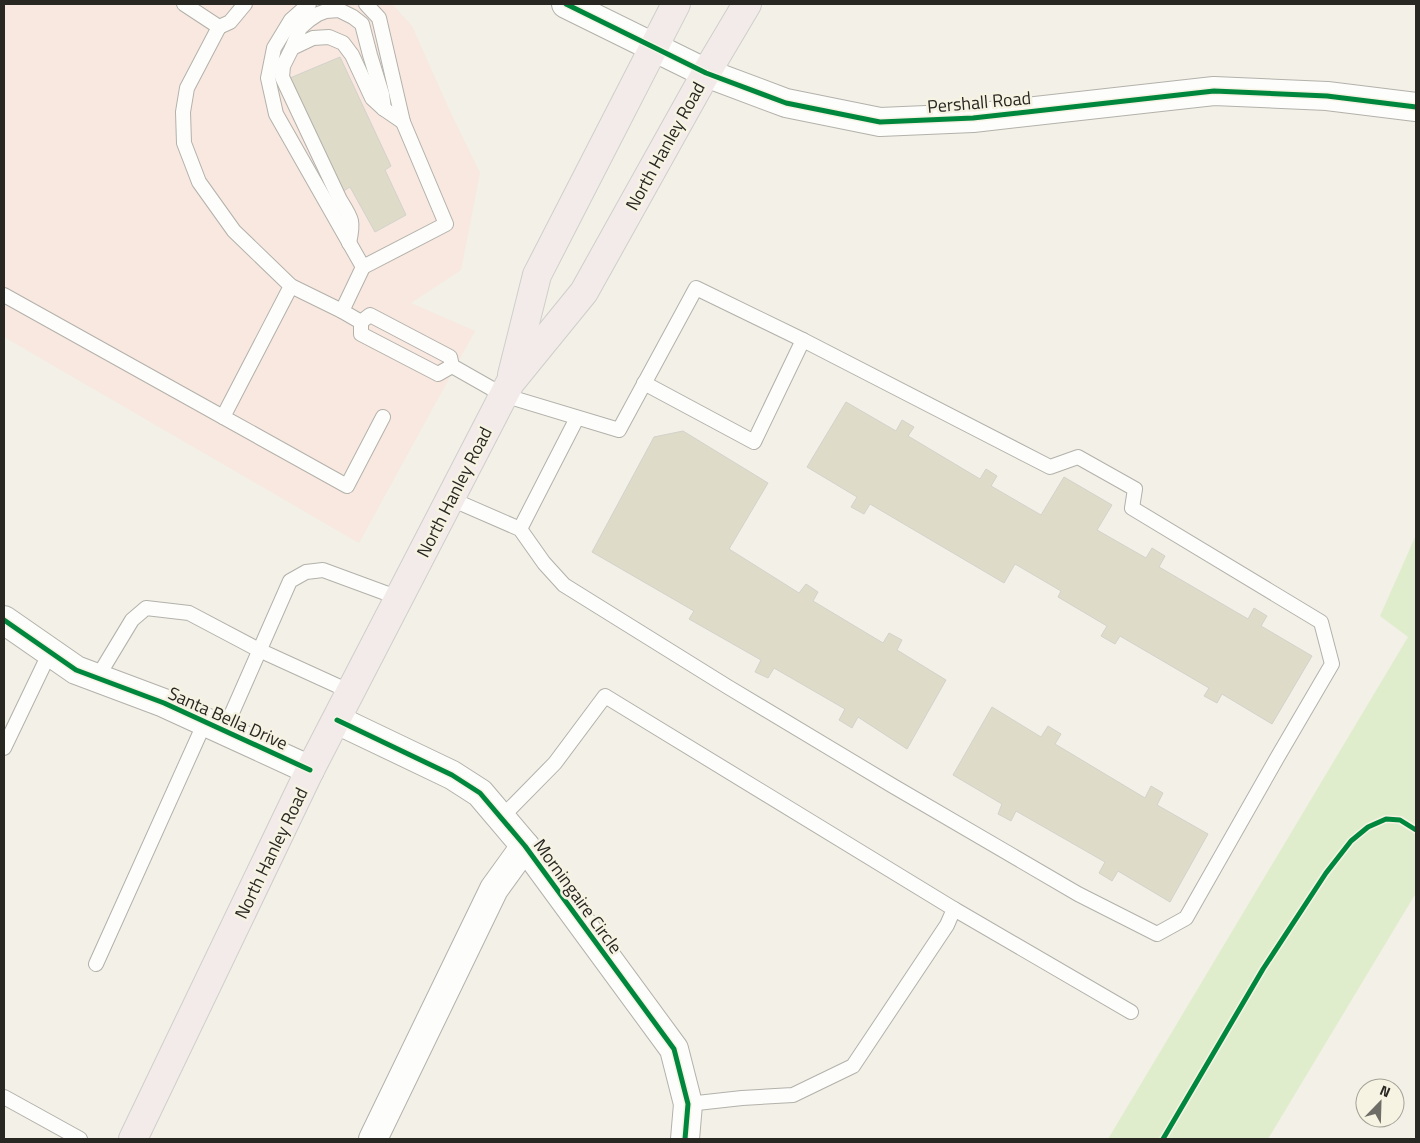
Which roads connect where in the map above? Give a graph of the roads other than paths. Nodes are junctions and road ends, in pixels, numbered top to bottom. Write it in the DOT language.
graph roads {
  1 [pos="184,4"];
  2 [pos="246,4"];
  3 [pos="309,4"];
  4 [pos="366,4"];
  5 [pos="566,4"];
  6 [pos="676,4"];
  7 [pos="747,4"];
  8 [pos="219,27"];
  9 [pos="292,48"];
  10 [pos="653,48"];
  11 [pos="706,73"];
  12 [pos="1416,107"];
  13 [pos="384,109"];
  14 [pos="403,122"];
  15 [pos="349,243"];
  16 [pos="363,266"];
  17 [pos="291,286"];
  18 [pos="4,295"];
  19 [pos="342,311"];
  20 [pos="361,322"];
  21 [pos="803,340"];
  22 [pos="452,366"];
  23 [pos="644,383"];
  24 [pos="506,390"];
  25 [pos="223,417"];
  26 [pos="383,417"];
  27 [pos="578,418"];
  28 [pos="451,499"];
  29 [pos="520,529"];
  30 [pos="400,598"];
  31 [pos="4,620"];
  32 [pos="259,650"];
  33 [pos="50,652"];
  34 [pos="97,678"];
  35 [pos="351,692"];
  36 [pos="337,720"];
  37 [pos="215,726"];
  38 [pos="4,748"];
  39 [pos="310,770"];
  40 [pos="501,818"];
  41 [pos="525,846"];
  42 [pos="954,909"];
  43 [pos="96,964"];
  44 [pos="1131,1012"];
  45 [pos="4,1097"];
  46 [pos="688,1104"];
  47 [pos="80,1139"];
  48 [pos="133,1139"];
  49 [pos="372,1139"];
  50 [pos="685,1139"];
  1 -- 8 [label="lane"];
  2 -- 8 [label="lane"];
  3 -- 15 [label="lane"];
  4 -- 14 [label="lane"];
  5 -- 10 [label="street, Pershall Road"];
  6 -- 10 [label="main road, North Hanley Road"];
  7 -- 11 [label="main road, North Hanley Road"];
  8 -- 17 [label="lane"];
  9 -- 13 [label="lane"];
  9 -- 13 [label="lane"];
  9 -- 15 [label="lane"];
  10 -- 11 [label="street, Pershall Road"];
  10 -- 24 [label="main road, North Hanley Road"];
  11 -- 12 [label="street, Pershall Road"];
  11 -- 24 [label="main road, North Hanley Road"];
  13 -- 14 [label="lane"];
  14 -- 16 [label="lane"];
  15 -- 16 [label="lane"];
  16 -- 19 [label="lane"];
  17 -- 19 [label="lane"];
  17 -- 25 [label="lane"];
  18 -- 25 [label="lane"];
  19 -- 20 [label="lane"];
  20 -- 22 [label="lane"];
  20 -- 22 [label="lane"];
  21 -- 23 [label="lane"];
  21 -- 23 [label="lane"];
  21 -- 29 [label="lane"];
  22 -- 24 [label="lane"];
  23 -- 27 [label="lane"];
  24 -- 27 [label="lane"];
  24 -- 28 [label="main road, North Hanley Road"];
  25 -- 26 [label="lane"];
  27 -- 29 [label="lane"];
  28 -- 29 [label="lane"];
  28 -- 30 [label="main road, North Hanley Road"];
  30 -- 32 [label="lane"];
  30 -- 35 [label="main road, North Hanley Road"];
  31 -- 33 [label="street, Santa Bella Drive"];
  32 -- 34 [label="lane"];
  32 -- 35 [label="lane"];
  32 -- 37 [label="lane"];
  33 -- 34 [label="street, Santa Bella Drive"];
  33 -- 38 [label="lane"];
  34 -- 37 [label="street, Santa Bella Drive"];
  35 -- 36 [label="main road, North Hanley Road"];
  36 -- 39 [label="main road, North Hanley Road"];
  36 -- 40 [label="street, Morningaire Circle"];
  37 -- 39 [label="street, Santa Bella Drive"];
  37 -- 43 [label="lane"];
  39 -- 48 [label="main road, North Hanley Road"];
  40 -- 41 [label="street, Morningaire Circle"];
  40 -- 42 [label="lane"];
  41 -- 46 [label="street, Morningaire Circle"];
  41 -- 49 [label="street, Morningaire Circle"];
  42 -- 44 [label="lane"];
  42 -- 46 [label="lane"];
  45 -- 47 [label="lane"];
  46 -- 50 [label="street, Morningaire Circle"];
}
